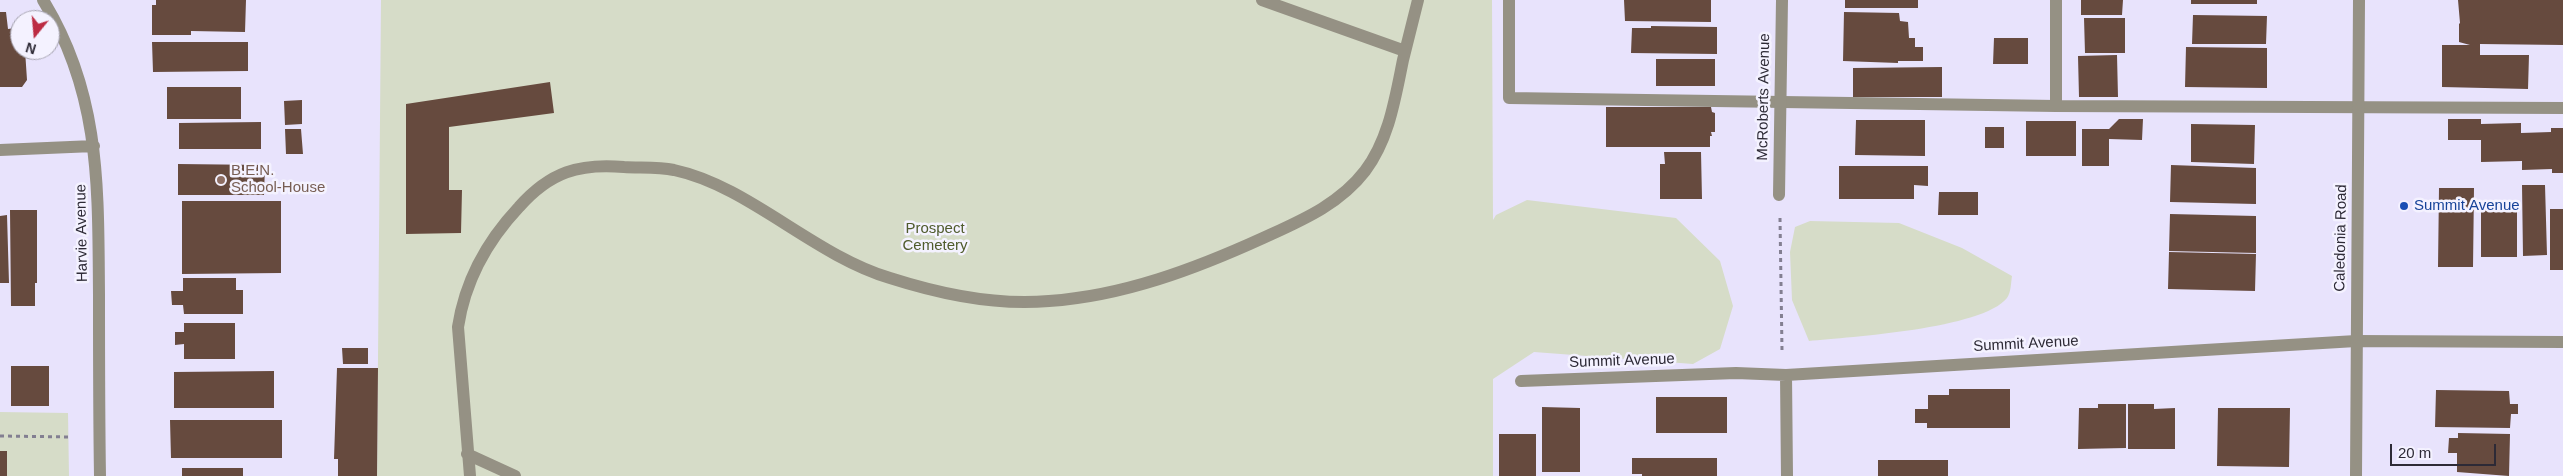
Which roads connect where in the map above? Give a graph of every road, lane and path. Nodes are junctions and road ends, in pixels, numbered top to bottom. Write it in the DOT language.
graph roads {
  1 [pos="44,0"];
  2 [pos="1262,0"];
  3 [pos="1418,0"];
  4 [pos="1509,0"];
  5 [pos="1782,0"];
  6 [pos="2056,0"];
  7 [pos="2359,0"];
  8 [pos="1405,51"];
  9 [pos="1781,103"];
  10 [pos="2056,106"];
  11 [pos="2359,107"];
  12 [pos="2563,108"];
  13 [pos="94,146"];
  14 [pos="0,150"];
  15 [pos="1779,195"];
  16 [pos="1780,222"];
  17 [pos="2356,341"];
  18 [pos="2563,342"];
  19 [pos="1782,353"];
  20 [pos="1786,375"];
  21 [pos="1520,381"];
  22 [pos="0,436"];
  23 [pos="72,437"];
  24 [pos="468,454"];
  25 [pos="100,476"];
  26 [pos="470,476"];
  27 [pos="515,476"];
  28 [pos="1787,476"];
  29 [pos="2356,476"];
  1 -- 13 [label="street, Harvie Avenue"];
  2 -- 8 [label="street"];
  3 -- 8 [label="street"];
  4 -- 9 [label="street"];
  5 -- 9 [label="street, McRoberts Avenue"];
  6 -- 10 [label="street"];
  7 -- 11 [label="street, Caledonia Road"];
  8 -- 24 [label="street"];
  9 -- 10 [label="street"];
  9 -- 15 [label="street, McRoberts Avenue"];
  10 -- 11 [label="street"];
  11 -- 12 [label="street"];
  11 -- 17 [label="street, Caledonia Road"];
  13 -- 14 [label="street"];
  13 -- 25 [label="street, Harvie Avenue"];
  16 -- 19 [label="path"];
  17 -- 18 [label="street, Summit Avenue"];
  17 -- 20 [label="street, Summit Avenue"];
  17 -- 29 [label="street, Caledonia Road"];
  20 -- 21 [label="street, Summit Avenue"];
  20 -- 28 [label="street"];
  22 -- 23 [label="path"];
  24 -- 26 [label="street"];
  24 -- 27 [label="street"];
}
